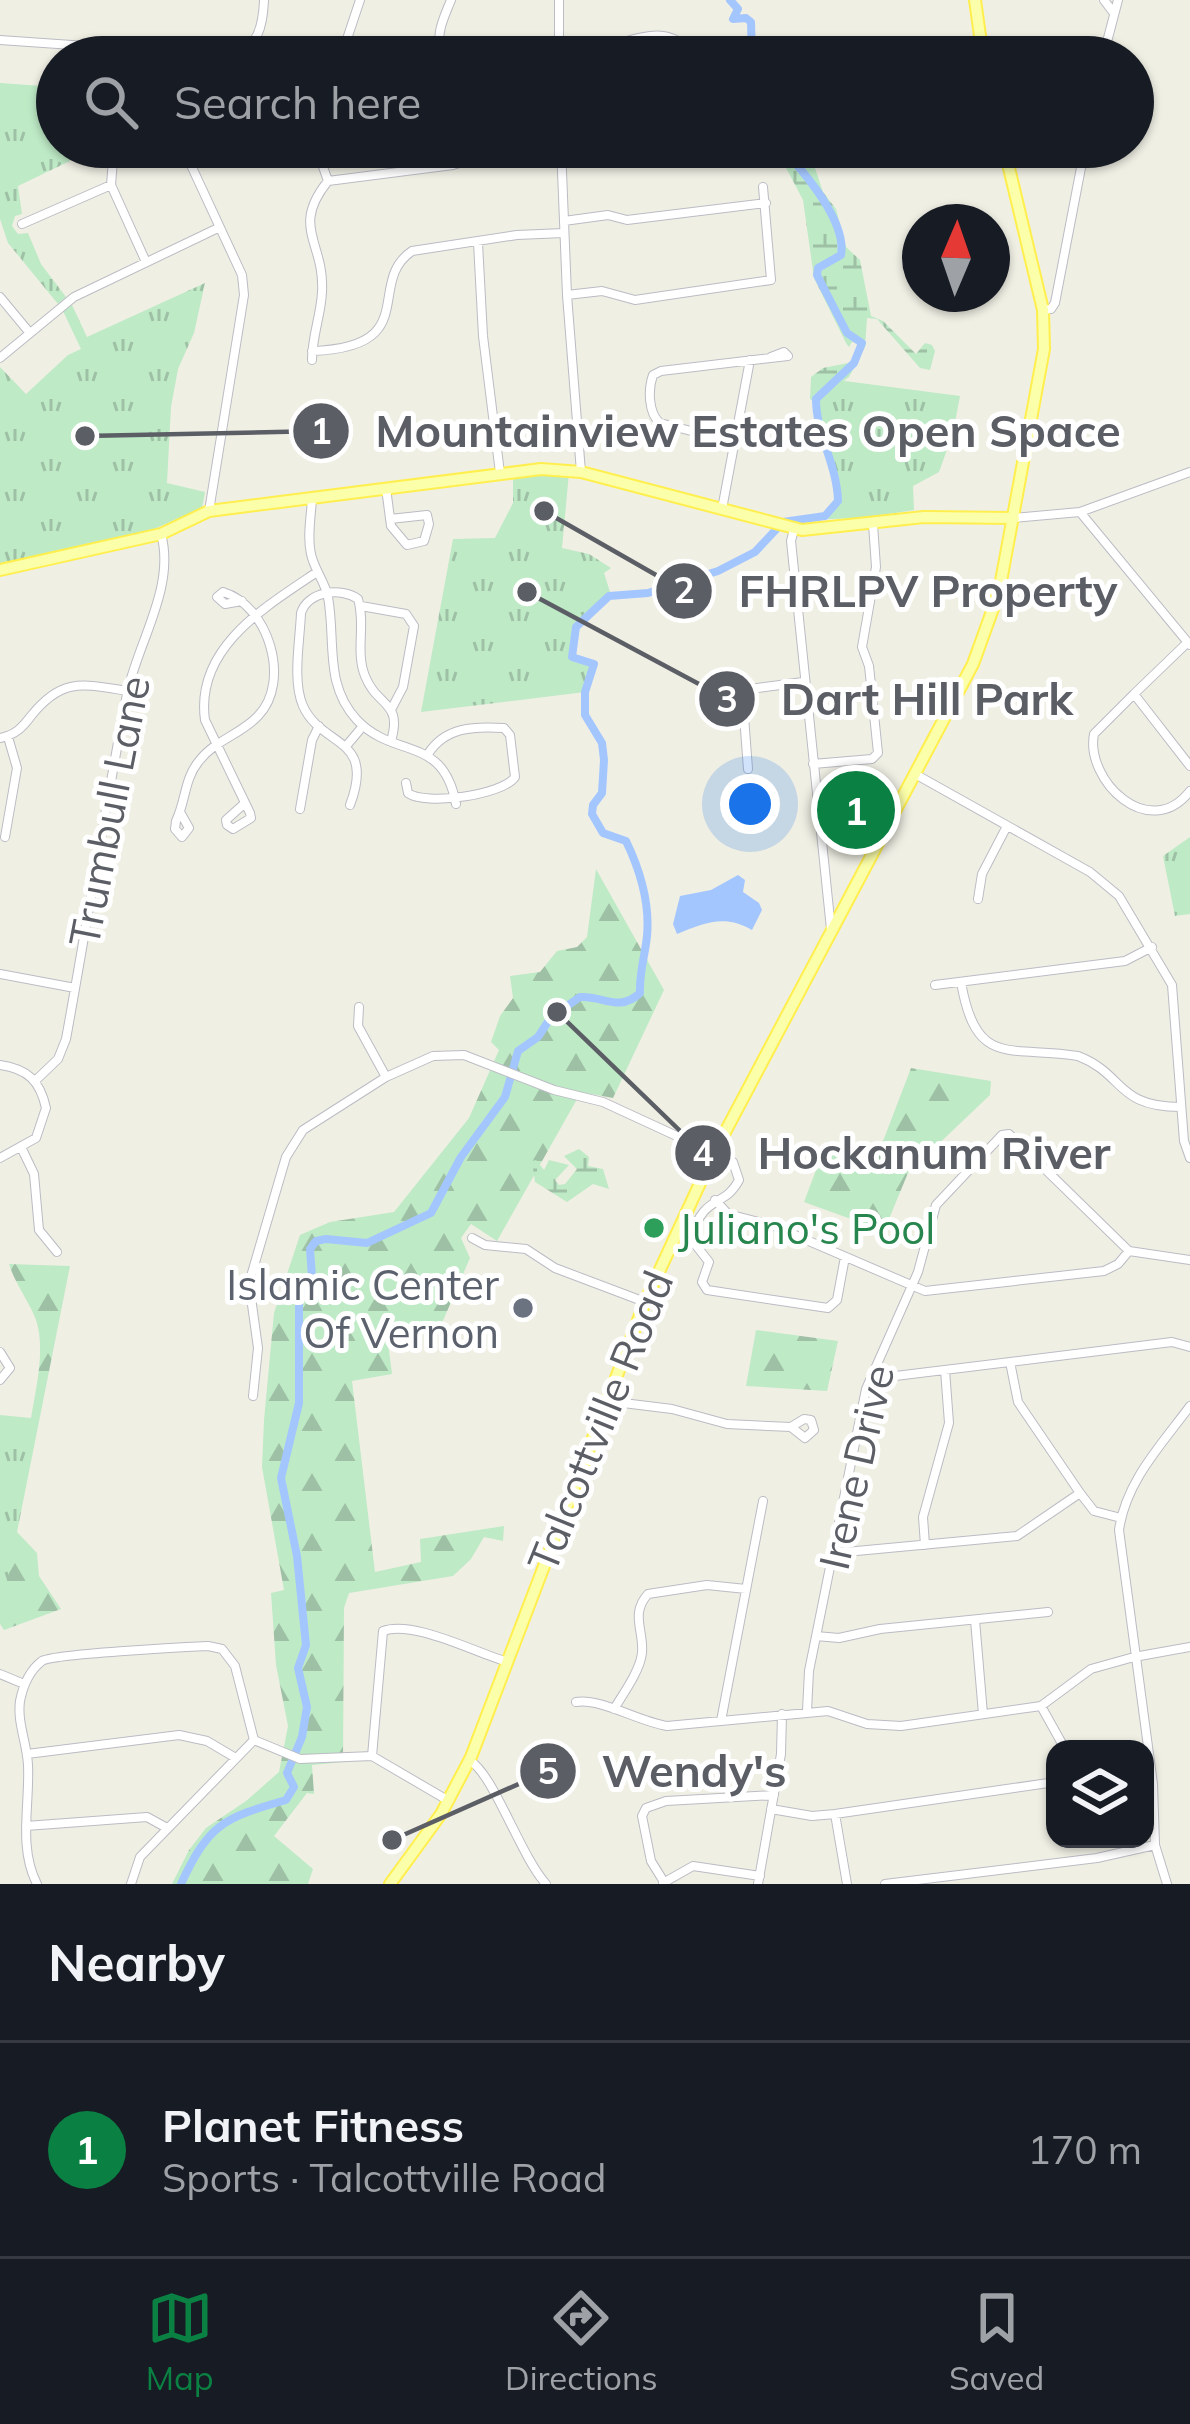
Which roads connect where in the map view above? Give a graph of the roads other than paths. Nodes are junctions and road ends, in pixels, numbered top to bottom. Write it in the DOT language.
graph roads {
  1 [pos="264,0"];
  2 [pos="360,0"];
  3 [pos="451,0"];
  4 [pos="559,0"];
  5 [pos="975,0"];
  6 [pos="1104,0"];
  7 [pos="1118,0"];
  8 [pos="1113,12"];
  9 [pos="257,36"];
  10 [pos="348,36"];
  11 [pos="439,36"];
  12 [pos="559,36"];
  13 [pos="980,36"];
  14 [pos="1108,36"];
  15 [pos="0,40"];
  16 [pos="36,44"];
  17 [pos="112,168"];
  18 [pos="192,168"];
  19 [pos="323,168"];
  20 [pos="430,168"];
  21 [pos="562,168"];
  22 [pos="1009,168"];
  23 [pos="1081,168"];
  24 [pos="328,181"];
  25 [pos="111,185"];
  26 [pos="763,187"];
  27 [pos="766,203"];
  28 [pos="564,221"];
  29 [pos="22,224"];
  30 [pos="218,228"];
  31 [pos="564,233"];
  32 [pos="478,243"];
  33 [pos="146,262"];
  34 [pos="567,295"];
  35 [pos="0,297"];
  36 [pos="1043,310"];
  37 [pos="29,332"];
  38 [pos="772,357"];
  39 [pos="0,358"];
  40 [pos="750,360"];
  41 [pos="734,442"];
  42 [pos="580,472"];
  43 [pos="1190,472"];
  44 [pos="500,473"];
  45 [pos="386,488"];
  46 [pos="312,499"];
  47 [pos="722,511"];
  48 [pos="209,512"];
  49 [pos="1080,512"];
  50 [pos="1014,518"];
  51 [pos="390,519"];
  52 [pos="873,524"];
  53 [pos="784,527"];
  54 [pos="160,534"];
  55 [pos="0,570"];
  56 [pos="317,572"];
  57 [pos="328,594"];
  58 [pos="242,601"];
  59 [pos="361,606"];
  60 [pos="255,616"];
  61 [pos="1189,644"];
  62 [pos="803,682"];
  63 [pos="128,692"];
  64 [pos="1134,694"];
  65 [pos="392,708"];
  66 [pos="319,726"];
  67 [pos="363,726"];
  68 [pos="4,737"];
  69 [pos="391,741"];
  70 [pos="215,743"];
  71 [pos="347,745"];
  72 [pos="428,754"];
  73 [pos="813,764"];
  74 [pos="1190,766"];
  75 [pos="748,769"];
  76 [pos="916,774"];
  77 [pos="406,783"];
  78 [pos="1190,791"];
  79 [pos="456,801"];
  80 [pos="245,803"];
  81 [pos="350,805"];
  82 [pos="300,808"];
  83 [pos="180,812"];
  84 [pos="1007,826"];
  85 [pos="4,837"];
  86 [pos="978,899"];
  87 [pos="831,931"];
  88 [pos="1152,947"];
  89 [pos="0,974"];
  90 [pos="961,982"];
  91 [pos="935,985"];
  92 [pos="75,988"];
  93 [pos="358,1007"];
  94 [pos="0,1065"];
  95 [pos="386,1077"];
  96 [pos="36,1080"];
  97 [pos="1181,1107"];
  98 [pos="1186,1121"];
  99 [pos="22,1149"];
  100 [pos="714,1153"];
  101 [pos="0,1158"];
  102 [pos="1190,1159"];
  103 [pos="715,1199"];
  104 [pos="472,1238"];
  105 [pos="1129,1251"];
  106 [pos="57,1252"];
  107 [pos="844,1257"];
  108 [pos="1190,1260"];
  109 [pos="911,1286"];
  110 [pos="645,1302"];
  111 [pos="1190,1347"];
  112 [pos="0,1352"];
  113 [pos="1010,1362"];
  114 [pos="945,1370"];
  115 [pos="873,1374"];
  116 [pos="0,1380"];
  117 [pos="253,1396"];
  118 [pos="606,1400"];
  119 [pos="1190,1406"];
  120 [pos="791,1427"];
  121 [pos="1080,1493"];
  122 [pos="764,1501"];
  123 [pos="1121,1518"];
  124 [pos="925,1545"];
  125 [pos="835,1553"];
  126 [pos="746,1588"];
  127 [pos="1048,1612"];
  128 [pos="975,1619"];
  129 [pos="816,1636"];
  130 [pos="1190,1647"];
  131 [pos="1134,1657"];
  132 [pos="506,1661"];
  133 [pos="0,1674"];
  134 [pos="24,1684"];
  135 [pos="576,1702"];
  136 [pos="1040,1706"];
  137 [pos="614,1709"];
  138 [pos="807,1711"];
  139 [pos="782,1714"];
  140 [pos="983,1714"];
  141 [pos="721,1720"];
  142 [pos="254,1740"];
  143 [pos="1060,1740"];
  144 [pos="27,1754"];
  145 [pos="372,1756"];
  146 [pos="234,1757"];
  147 [pos="470,1761"];
  148 [pos="1046,1783"];
  149 [pos="773,1795"];
  150 [pos="449,1801"];
  151 [pos="771,1809"];
  152 [pos="835,1814"];
  153 [pos="26,1826"];
  154 [pos="167,1828"];
  155 [pos="1155,1845"];
  156 [pos="759,1880"];
  157 [pos="663,1883"];
  158 [pos="37,1884"];
  159 [pos="131,1884"];
  160 [pos="390,1884"];
  161 [pos="546,1884"];
  162 [pos="847,1884"];
  163 [pos="885,1884"];
  164 [pos="1167,1884"];
  1 -- 9 [label="street"];
  2 -- 10 [label="street"];
  3 -- 11 [label="street"];
  4 -- 12 [label="street"];
  5 -- 13 [label="main road"];
  6 -- 8 [label="street"];
  7 -- 8 [label="street"];
  8 -- 14 [label="street"];
  15 -- 16 [label="street"];
  17 -- 25 [label="street"];
  18 -- 30 [label="street"];
  19 -- 24 [label="street"];
  20 -- 24 [label="street"];
  21 -- 28 [label="street"];
  22 -- 36 [label="main road, Talcottville Road"];
  23 -- 36 [label="street"];
  24 -- 32 [label="street"];
  25 -- 29 [label="street"];
  25 -- 33 [label="street"];
  26 -- 27 [label="street"];
  27 -- 28 [label="street"];
  27 -- 34 [label="street"];
  28 -- 31 [label="street"];
  30 -- 33 [label="street"];
  30 -- 48 [label="street"];
  31 -- 32 [label="street"];
  31 -- 34 [label="street"];
  32 -- 44 [label="street"];
  33 -- 37 [label="street"];
  34 -- 42 [label="street"];
  35 -- 37 [label="street"];
  36 -- 50 [label="main road, Talcottville Road"];
  37 -- 39 [label="street"];
  38 -- 40 [label="street"];
  40 -- 41 [label="street"];
  40 -- 41 [label="street"];
  41 -- 47 [label="street"];
  42 -- 44 [label="main road"];
  42 -- 47 [label="main road"];
  43 -- 49 [label="street"];
  44 -- 45 [label="main road"];
  45 -- 46 [label="main road"];
  45 -- 51 [label="street"];
  46 -- 48 [label="main road"];
  46 -- 56 [label="street"];
  47 -- 53 [label="main road"];
  48 -- 54 [label="main road"];
  49 -- 50 [label="street"];
  49 -- 61 [label="street"];
  50 -- 52 [label="main road"];
  50 -- 76 [label="main road, Talcottville Road"];
  51 -- 51 [label="street"];
  52 -- 53 [label="main road"];
  52 -- 73 [label="street"];
  53 -- 62 [label="street"];
  54 -- 55 [label="main road"];
  54 -- 63 [label="street, Trumbull Lane"];
  56 -- 57 [label="street"];
  56 -- 60 [label="street"];
  57 -- 59 [label="street"];
  57 -- 66 [label="street"];
  57 -- 67 [label="street"];
  58 -- 60 [label="street"];
  59 -- 65 [label="street"];
  59 -- 65 [label="street"];
  60 -- 70 [label="street"];
  60 -- 70 [label="street"];
  61 -- 64 [label="street"];
  62 -- 73 [label="street"];
  62 -- 75 [label="street"];
  63 -- 68 [label="street"];
  63 -- 92 [label="street, Trumbull Lane"];
  64 -- 74 [label="street"];
  64 -- 78 [label="street"];
  65 -- 69 [label="street"];
  66 -- 71 [label="street"];
  66 -- 82 [label="street"];
  67 -- 69 [label="street"];
  67 -- 71 [label="street"];
  68 -- 85 [label="street"];
  69 -- 72 [label="street"];
  70 -- 80 [label="street"];
  70 -- 83 [label="street"];
  71 -- 81 [label="street"];
  72 -- 79 [label="street"];
  72 -- 79 [label="street"];
  73 -- 87 [label="street"];
  76 -- 84 [label="street"];
  76 -- 87 [label="main road, Talcottville Road"];
  77 -- 79 [label="street"];
  84 -- 86 [label="street"];
  84 -- 88 [label="street"];
  87 -- 100 [label="main road, Talcottville Road"];
  88 -- 90 [label="street"];
  88 -- 97 [label="street"];
  89 -- 92 [label="street"];
  90 -- 91 [label="street"];
  90 -- 97 [label="street"];
  92 -- 96 [label="street, Trumbull Lane"];
  93 -- 95 [label="street"];
  94 -- 96 [label="street"];
  95 -- 100 [label="street"];
  95 -- 117 [label="street"];
  96 -- 99 [label="street"];
  97 -- 98 [label="street"];
  98 -- 102 [label="street"];
  99 -- 101 [label="street"];
  99 -- 106 [label="street"];
  100 -- 103 [label="street"];
  100 -- 110 [label="main road, Talcottville Road"];
  103 -- 107 [label="street"];
  103 -- 107 [label="street"];
  104 -- 110 [label="street"];
  105 -- 108 [label="street"];
  105 -- 109 [label="street"];
  105 -- 109 [label="street, Irene Drive"];
  107 -- 109 [label="street"];
  109 -- 115 [label="street, Irene Drive"];
  110 -- 118 [label="main road, Talcottville Road"];
  111 -- 113 [label="street"];
  112 -- 116 [label="street"];
  113 -- 114 [label="street"];
  113 -- 121 [label="street"];
  114 -- 115 [label="street"];
  114 -- 124 [label="street"];
  115 -- 125 [label="street, Irene Drive"];
  118 -- 120 [label="street"];
  118 -- 132 [label="main road, Talcottville Road"];
  119 -- 123 [label="street"];
  121 -- 123 [label="street"];
  121 -- 124 [label="street"];
  122 -- 126 [label="street"];
  123 -- 131 [label="street"];
  124 -- 125 [label="street"];
  125 -- 129 [label="street, Irene Drive"];
  126 -- 137 [label="street"];
  126 -- 141 [label="street"];
  127 -- 128 [label="street"];
  128 -- 129 [label="street"];
  128 -- 140 [label="street"];
  129 -- 138 [label="street, Irene Drive"];
  130 -- 131 [label="street"];
  131 -- 136 [label="street"];
  131 -- 155 [label="street"];
  132 -- 145 [label="street"];
  132 -- 147 [label="main road, Talcottville Road"];
  133 -- 134 [label="street"];
  134 -- 142 [label="street"];
  134 -- 144 [label="street"];
  135 -- 137 [label="street"];
  136 -- 140 [label="street"];
  136 -- 143 [label="street"];
  137 -- 141 [label="street"];
  138 -- 139 [label="street"];
  138 -- 140 [label="street"];
  139 -- 141 [label="street"];
  139 -- 149 [label="street"];
  142 -- 145 [label="street"];
  142 -- 146 [label="street"];
  144 -- 146 [label="street"];
  144 -- 153 [label="street"];
  145 -- 150 [label="street"];
  146 -- 154 [label="street"];
  147 -- 150 [label="main road, Talcottville Road"];
  147 -- 161 [label="street"];
  148 -- 152 [label="street"];
  149 -- 151 [label="street"];
  149 -- 157 [label="street"];
  150 -- 160 [label="main road, Talcottville Road"];
  151 -- 152 [label="street"];
  151 -- 156 [label="street"];
  152 -- 162 [label="street"];
  153 -- 154 [label="street"];
  153 -- 158 [label="street"];
  154 -- 159 [label="street"];
  155 -- 163 [label="street"];
  155 -- 164 [label="street"];
  156 -- 157 [label="street"];
}
